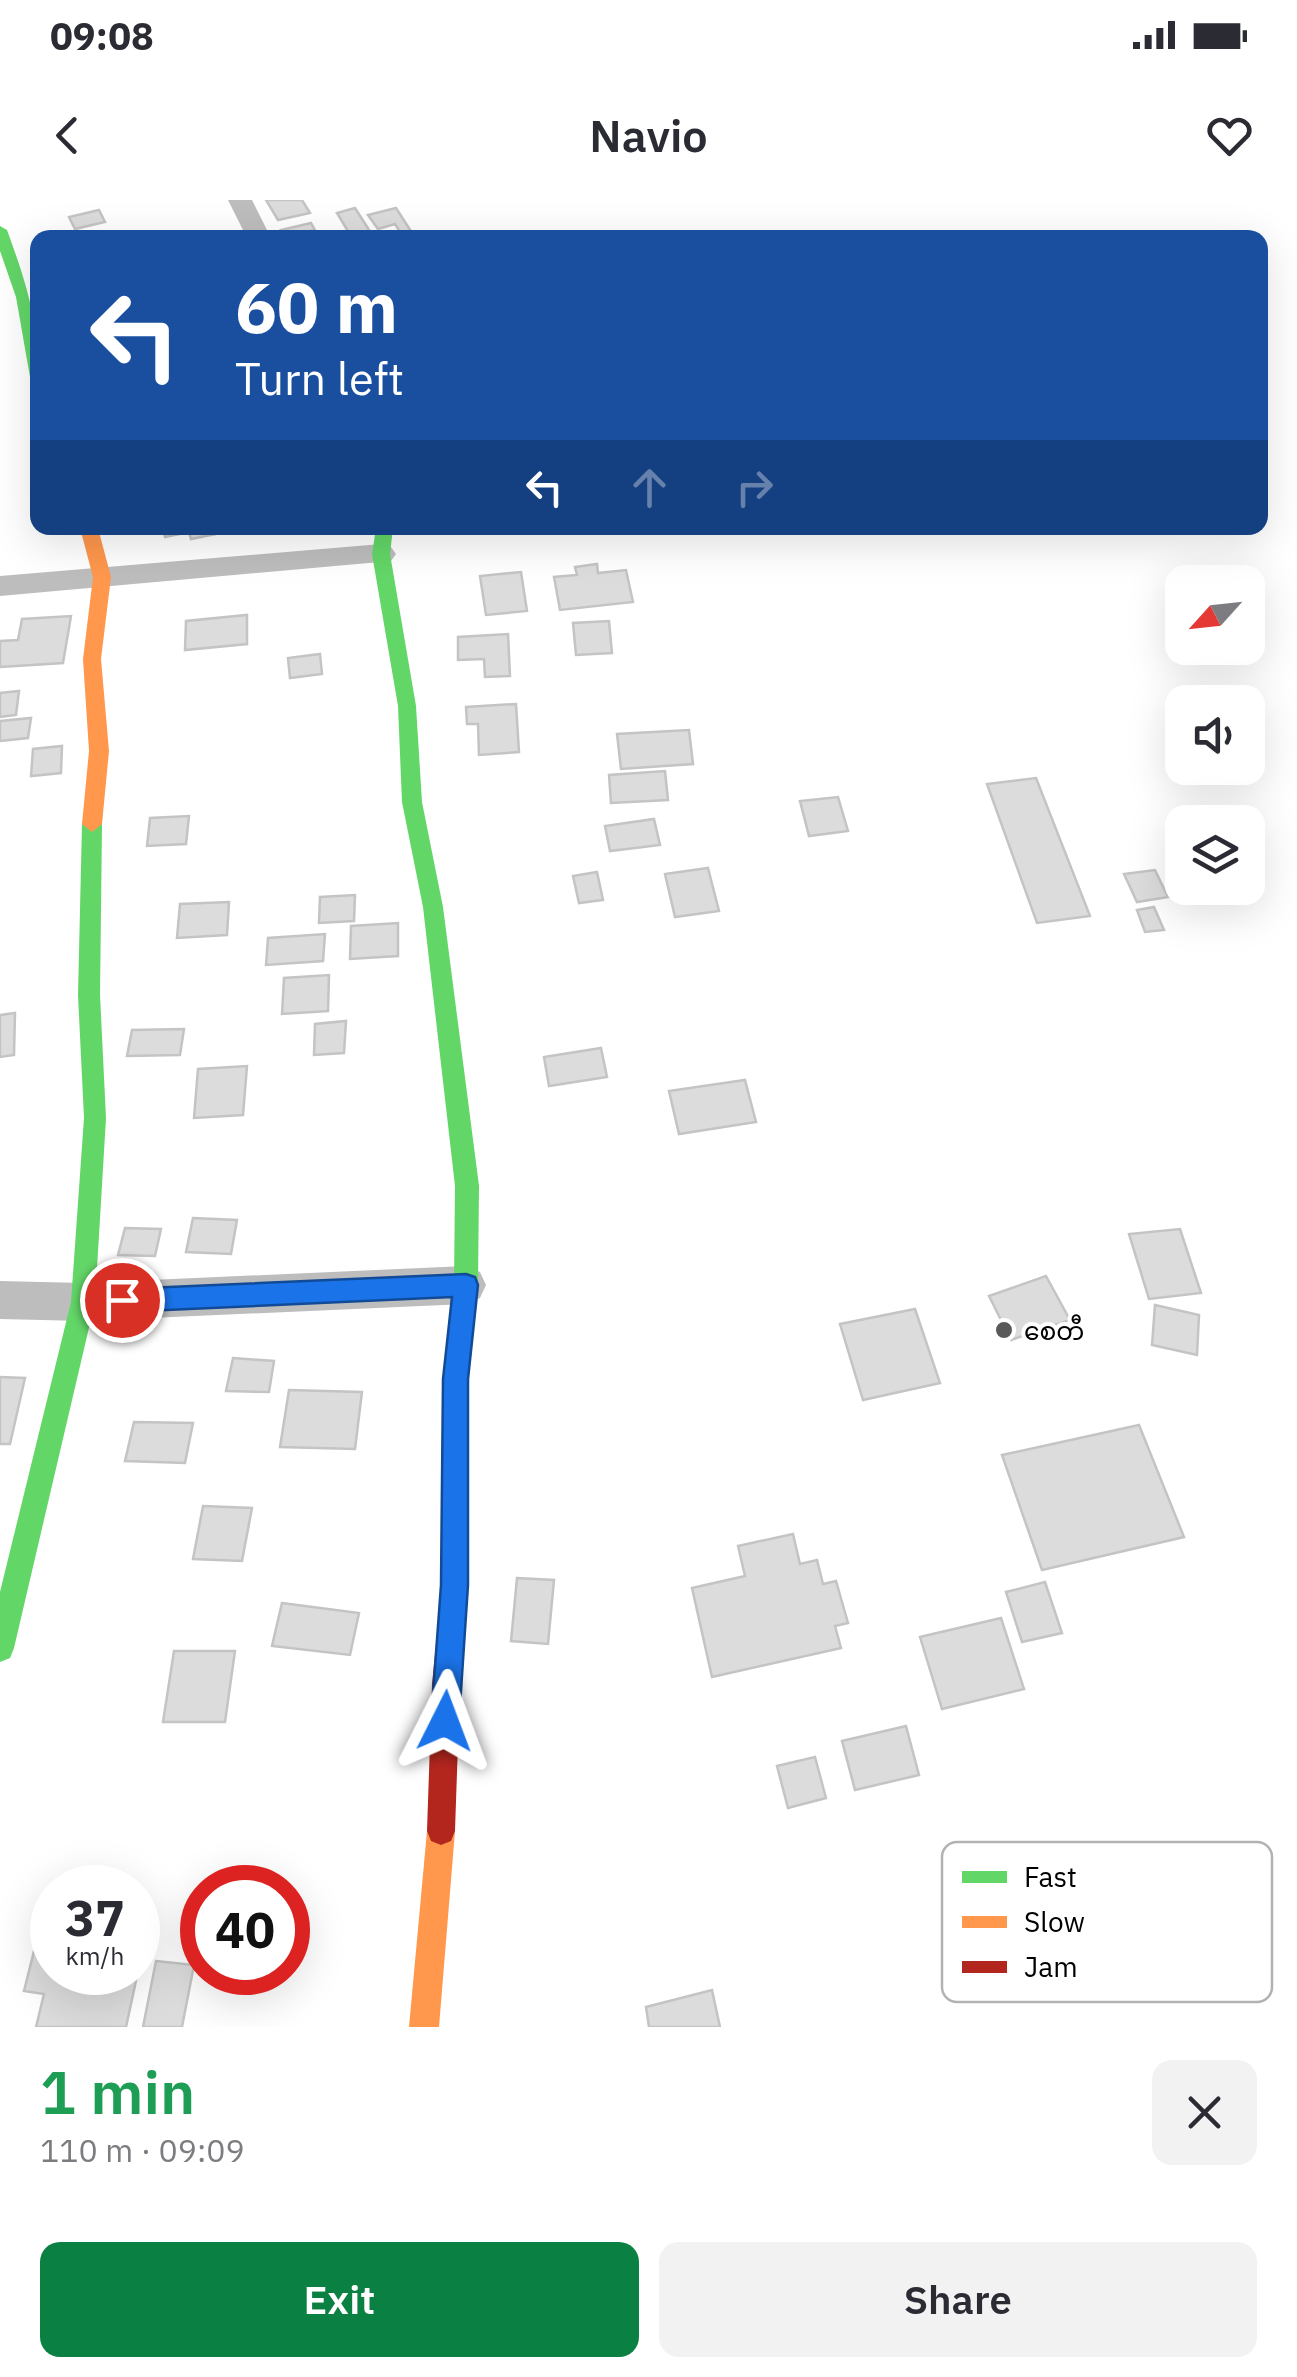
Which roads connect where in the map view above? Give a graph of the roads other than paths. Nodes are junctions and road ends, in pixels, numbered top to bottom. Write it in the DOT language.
graph roads {
  1 [pos="240,200"];
  2 [pos="0,230"];
  3 [pos="255,230"];
  4 [pos="30,331"];
  5 [pos="91,535"];
  6 [pos="383,541"];
  7 [pos="102,578"];
  8 [pos="0,586"];
  9 [pos="466,1285"];
  10 [pos="0,1300"];
  11 [pos="84,1302"];
  12 [pos="0,1648"];
  13 [pos="424,2027"];
  1 -- 3 [label="street"];
  2 -- 4 [label="street"];
  5 -- 7 [label="street"];
  6 -- 7 [label="street"];
  6 -- 9 [label="street"];
  7 -- 8 [label="street"];
  7 -- 11 [label="street"];
  9 -- 11 [label="street"];
  9 -- 13 [label="street"];
  10 -- 11 [label="street"];
  11 -- 12 [label="street"];
}
